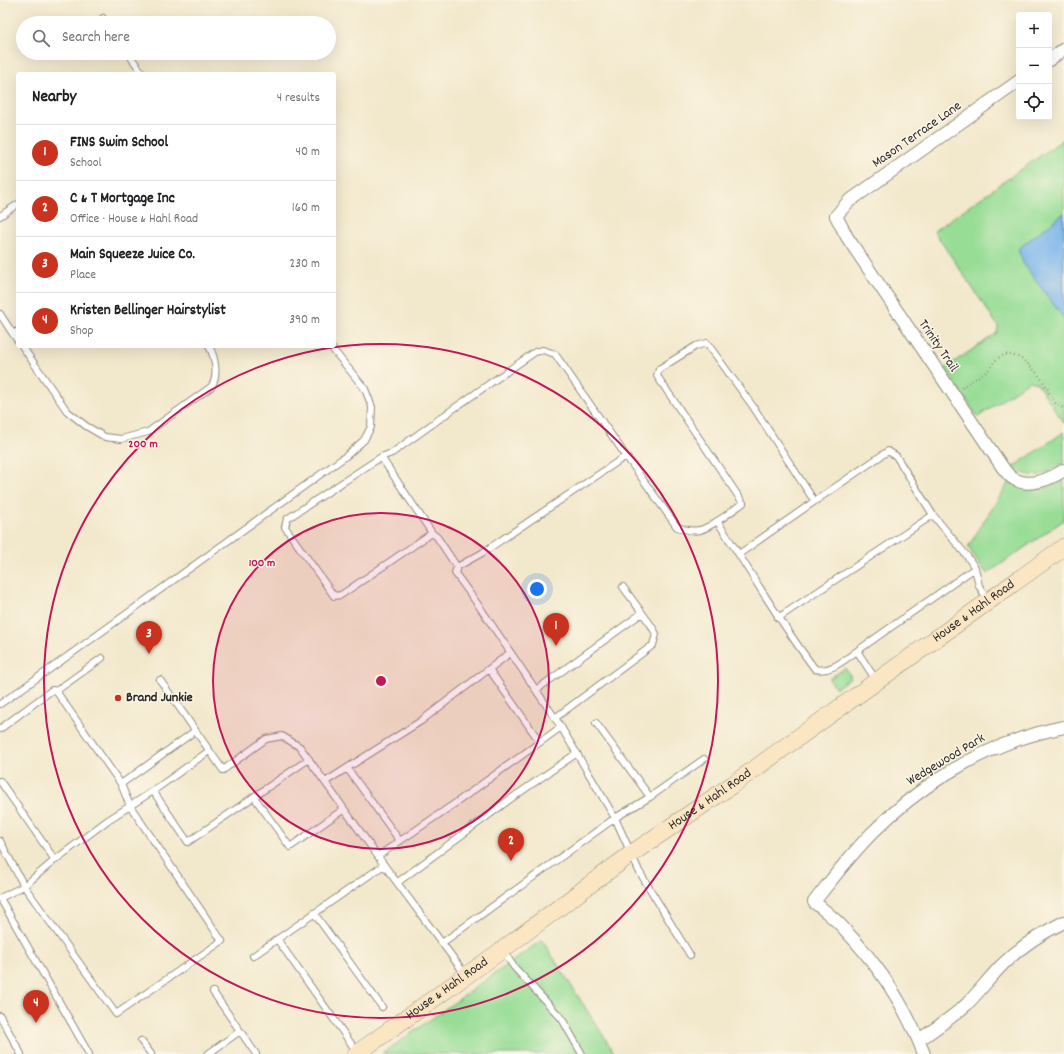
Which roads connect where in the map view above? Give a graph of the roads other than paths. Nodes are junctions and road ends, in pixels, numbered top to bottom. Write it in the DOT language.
graph roads {
  1 [pos="1064,49"];
  2 [pos="1052,58"];
  3 [pos="133,60"];
  4 [pos="142,72"];
  5 [pos="1016,83"];
  6 [pos="16,205"];
  7 [pos="0,216"];
  8 [pos="836,216"];
  9 [pos="0,314"];
  10 [pos="16,332"];
  11 [pos="23,348"];
  12 [pos="210,348"];
  13 [pos="332,348"];
  14 [pos="626,456"];
  15 [pos="381,457"];
  16 [pos="1064,470"];
  17 [pos="815,501"];
  18 [pos="933,514"];
  19 [pos="717,521"];
  20 [pos="432,533"];
  21 [pos="1064,547"];
  22 [pos="739,554"];
  23 [pos="457,567"];
  24 [pos="975,568"];
  25 [pos="623,587"];
  26 [pos="989,601"];
  27 [pos="642,612"];
  28 [pos="778,618"];
  29 [pos="857,651"];
  30 [pos="510,653"];
  31 [pos="102,658"];
  32 [pos="489,669"];
  33 [pos="160,680"];
  34 [pos="877,681"];
  35 [pos="536,690"];
  36 [pos="56,691"];
  37 [pos="0,704"];
  38 [pos="555,718"];
  39 [pos="596,723"];
  40 [pos="561,727"];
  41 [pos="1064,727"];
  42 [pos="0,729"];
  43 [pos="195,731"];
  44 [pos="540,742"];
  45 [pos="209,751"];
  46 [pos="577,753"];
  47 [pos="309,759"];
  48 [pos="704,759"];
  49 [pos="348,768"];
  50 [pos="0,781"];
  51 [pos="325,782"];
  52 [pos="121,784"];
  53 [pos="153,791"];
  54 [pos="254,797"];
  55 [pos="650,798"];
  56 [pos="130,806"];
  57 [pos="344,809"];
  58 [pos="616,818"];
  59 [pos="400,840"];
  60 [pos="0,841"];
  61 [pos="631,854"];
  62 [pos="378,856"];
  63 [pos="55,860"];
  64 [pos="384,865"];
  65 [pos="398,882"];
  66 [pos="24,886"];
  67 [pos="0,898"];
  68 [pos="314,913"];
  69 [pos="1064,922"];
  70 [pos="277,939"];
  71 [pos="442,943"];
  72 [pos="502,950"];
  73 [pos="690,955"];
  74 [pos="253,956"];
  75 [pos="466,975"];
  76 [pos="213,992"];
  77 [pos="382,1007"];
  78 [pos="0,1016"];
  79 [pos="240,1031"];
  80 [pos="919,1040"];
  81 [pos="141,1041"];
  82 [pos="21,1054"];
  83 [pos="89,1054"];
  84 [pos="151,1054"];
  85 [pos="208,1054"];
  86 [pos="256,1054"];
  87 [pos="357,1054"];
  88 [pos="582,1054"];
  89 [pos="924,1054"];
  1 -- 2 [label="street"];
  3 -- 4 [label="lane"];
  5 -- 8 [label="street, Mason Terrace Lane"];
  6 -- 7 [label="lane"];
  8 -- 16 [label="street, Trinity Trail"];
  9 -- 10 [label="lane"];
  11 -- 12 [label="lane"];
  13 -- 37 [label="lane"];
  14 -- 15 [label="lane"];
  14 -- 19 [label="lane"];
  14 -- 23 [label="lane"];
  15 -- 20 [label="lane"];
  15 -- 20 [label="lane"];
  17 -- 18 [label="lane"];
  17 -- 19 [label="lane"];
  17 -- 22 [label="lane"];
  18 -- 24 [label="lane"];
  18 -- 28 [label="lane"];
  19 -- 22 [label="lane"];
  20 -- 23 [label="lane"];
  21 -- 26 [label="street, House & Hahl Road"];
  22 -- 28 [label="lane"];
  23 -- 30 [label="lane"];
  24 -- 26 [label="lane"];
  24 -- 29 [label="lane"];
  25 -- 27 [label="lane"];
  26 -- 34 [label="street, House & Hahl Road"];
  27 -- 35 [label="lane"];
  27 -- 38 [label="lane"];
  28 -- 29 [label="lane"];
  29 -- 34 [label="lane"];
  30 -- 32 [label="lane"];
  30 -- 35 [label="lane"];
  31 -- 36 [label="lane"];
  32 -- 44 [label="lane"];
  32 -- 49 [label="lane"];
  33 -- 43 [label="lane"];
  34 -- 61 [label="street, House & Hahl Road"];
  35 -- 38 [label="lane"];
  36 -- 42 [label="lane"];
  36 -- 52 [label="lane"];
  38 -- 40 [label="lane"];
  39 -- 55 [label="lane"];
  40 -- 44 [label="lane"];
  40 -- 46 [label="lane"];
  41 -- 80 [label="street, Wedgewood Park"];
  43 -- 45 [label="lane"];
  43 -- 52 [label="lane"];
  44 -- 59 [label="lane"];
  45 -- 47 [label="lane"];
  45 -- 53 [label="lane"];
  46 -- 58 [label="lane"];
  46 -- 65 [label="lane"];
  47 -- 51 [label="lane"];
  47 -- 54 [label="lane"];
  48 -- 55 [label="lane"];
  49 -- 51 [label="lane"];
  49 -- 59 [label="lane"];
  50 -- 63 [label="lane"];
  51 -- 57 [label="lane"];
  52 -- 56 [label="lane"];
  53 -- 54 [label="lane"];
  53 -- 56 [label="lane"];
  54 -- 57 [label="lane"];
  55 -- 58 [label="lane"];
  56 -- 63 [label="lane"];
  56 -- 66 [label="lane"];
  57 -- 62 [label="lane"];
  58 -- 61 [label="lane"];
  58 -- 71 [label="lane"];
  59 -- 62 [label="lane"];
  60 -- 66 [label="lane"];
  61 -- 72 [label="street, House & Hahl Road"];
  61 -- 73 [label="lane"];
  62 -- 64 [label="lane"];
  63 -- 66 [label="lane"];
  64 -- 65 [label="lane"];
  64 -- 68 [label="lane"];
  65 -- 71 [label="lane"];
  66 -- 67 [label="lane"];
  67 -- 83 [label="lane"];
  68 -- 70 [label="lane"];
  68 -- 77 [label="lane"];
  69 -- 80 [label="street"];
  70 -- 74 [label="lane"];
  70 -- 87 [label="lane"];
  71 -- 75 [label="lane"];
  72 -- 75 [label="street, House & Hahl Road"];
  72 -- 88 [label="lane"];
  75 -- 87 [label="street, House & Hahl Road"];
  76 -- 79 [label="lane"];
  78 -- 82 [label="lane"];
  79 -- 85 [label="lane"];
  79 -- 86 [label="lane"];
  80 -- 89 [label="street"];
  81 -- 84 [label="lane"];
}
